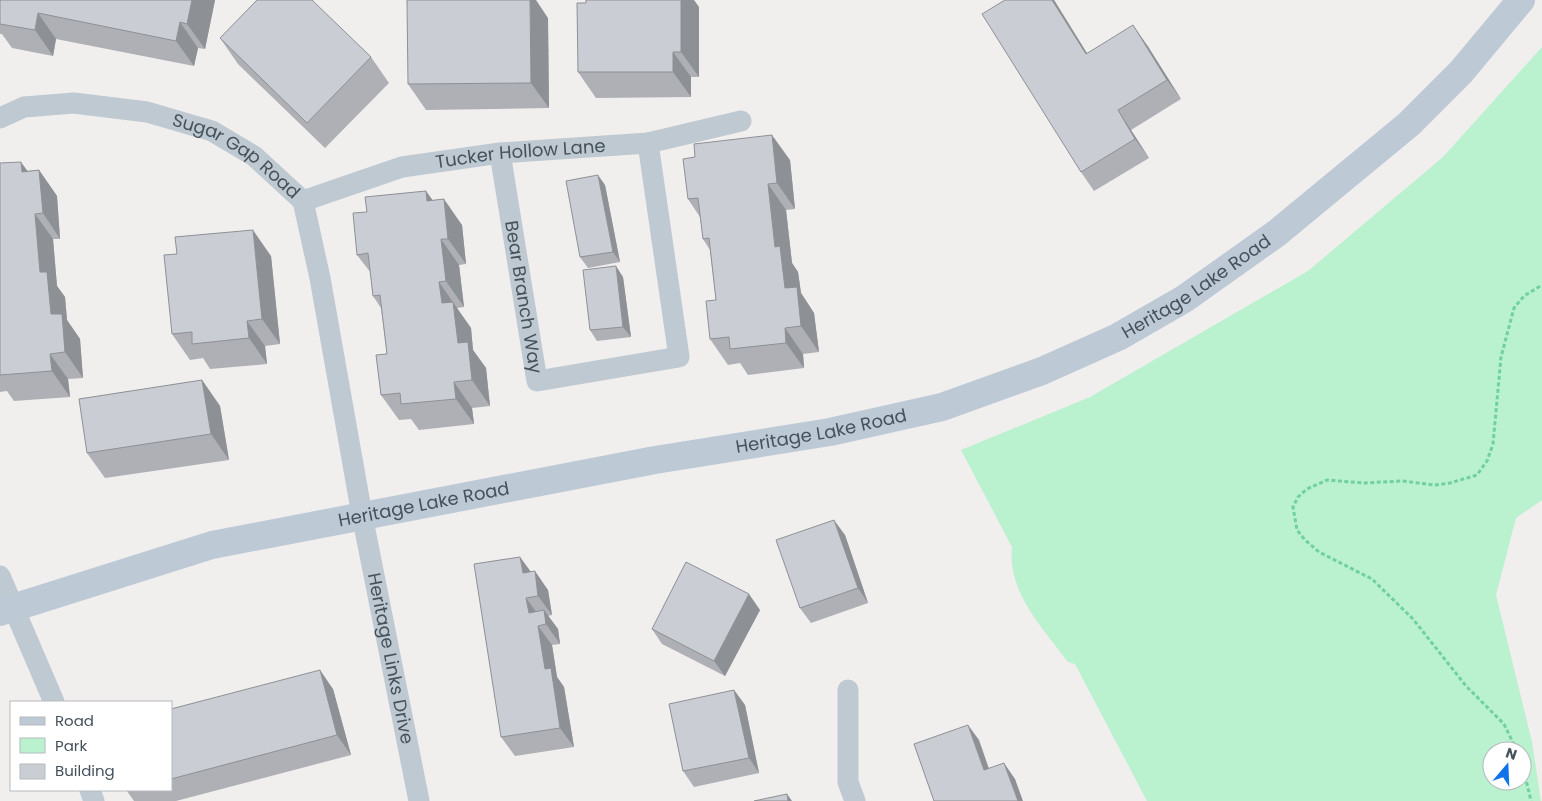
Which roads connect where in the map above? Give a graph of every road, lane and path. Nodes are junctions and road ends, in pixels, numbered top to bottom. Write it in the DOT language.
graph roads {
  1 [pos="1521,0"];
  2 [pos="0,118"];
  3 [pos="741,121"];
  4 [pos="648,143"];
  5 [pos="500,153"];
  6 [pos="303,201"];
  7 [pos="1542,285"];
  8 [pos="362,515"];
  9 [pos="0,576"];
  10 [pos="6,609"];
  11 [pos="848,690"];
  12 [pos="53,701"];
  13 [pos="1512,741"];
  14 [pos="419,801"];
  15 [pos="855,801"];
  1 -- 8 [label="main road, Heritage Lake Road"];
  2 -- 6 [label="street, Sugar Gap Road"];
  3 -- 4 [label="street, Tucker Hollow Lane"];
  4 -- 5 [label="street, Tucker Hollow Lane"];
  4 -- 5 [label="street, Bear Branch Way"];
  5 -- 6 [label="street, Tucker Hollow Lane"];
  6 -- 8 [label="street, Sugar Gap Road"];
  7 -- 13 [label="path"];
  8 -- 10 [label="main road, Heritage Lake Road"];
  8 -- 14 [label="street, Heritage Links Drive"];
  9 -- 10 [label="street"];
  10 -- 12 [label="street"];
  11 -- 15 [label="street"];
}
